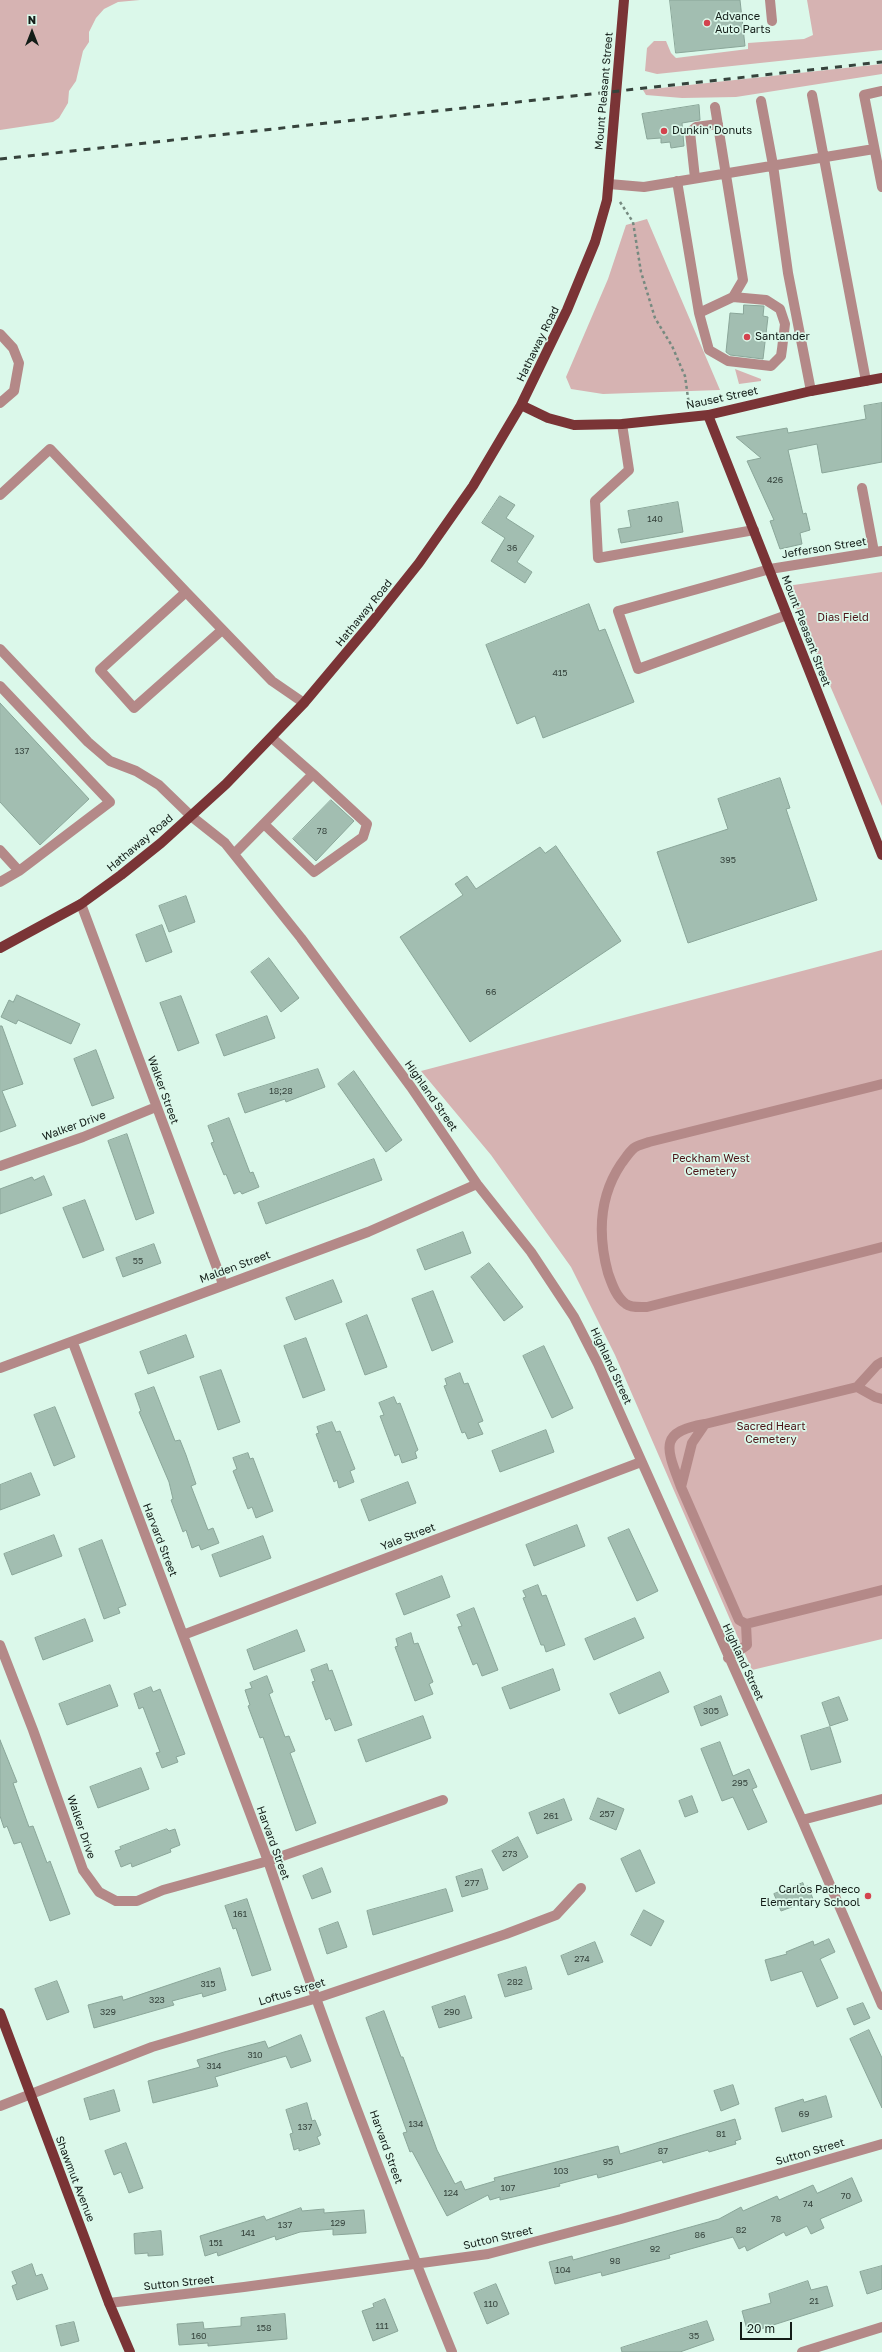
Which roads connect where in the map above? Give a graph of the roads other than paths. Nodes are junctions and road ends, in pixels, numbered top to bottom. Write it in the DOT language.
graph roads {
  1 [pos="624,0"];
  2 [pos="770,0"];
  3 [pos="772,21"];
  4 [pos="882,91"];
  5 [pos="812,95"];
  6 [pos="761,101"];
  7 [pos="716,107"];
  8 [pos="718,124"];
  9 [pos="874,149"];
  10 [pos="823,157"];
  11 [pos="773,165"];
  12 [pos="727,173"];
  13 [pos="695,178"];
  14 [pos="677,181"];
  15 [pos="609,184"];
  16 [pos="882,187"];
  17 [pos="733,296"];
  18 [pos="699,313"];
  19 [pos="0,334"];
  20 [pos="882,378"];
  21 [pos="866,381"];
  22 [pos="811,391"];
  23 [pos="0,404"];
  24 [pos="521,405"];
  25 [pos="708,415"];
  26 [pos="622,424"];
  27 [pos="862,488"];
  28 [pos="0,495"];
  29 [pos="754,530"];
  30 [pos="878,552"];
  31 [pos="770,569"];
  32 [pos="186,592"];
  33 [pos="787,615"];
  34 [pos="222,630"];
  35 [pos="0,649"];
  36 [pos="0,686"];
  37 [pos="304,703"];
  38 [pos="272,738"];
  39 [pos="313,774"];
  40 [pos="191,816"];
  41 [pos="264,824"];
  42 [pos="0,850"];
  43 [pos="234,854"];
  44 [pos="882,856"];
  45 [pos="19,871"];
  46 [pos="0,882"];
  47 [pos="81,904"];
  48 [pos="0,948"];
  49 [pos="882,1084"];
  50 [pos="156,1107"];
  51 [pos="0,1166"];
  52 [pos="477,1184"];
  53 [pos="882,1247"];
  54 [pos="223,1284"];
  55 [pos="73,1343"];
  56 [pos="882,1362"];
  57 [pos="0,1368"];
  58 [pos="857,1387"];
  59 [pos="882,1399"];
  60 [pos="705,1424"];
  61 [pos="641,1462"];
  62 [pos="681,1487"];
  63 [pos="882,1590"];
  64 [pos="746,1624"];
  65 [pos="183,1635"];
  66 [pos="0,1645"];
  67 [pos="728,1658"];
  68 [pos="882,1799"];
  69 [pos="443,1800"];
  70 [pos="802,1820"];
  71 [pos="268,1861"];
  72 [pos="581,1888"];
  73 [pos="317,1998"];
  74 [pos="882,2005"];
  75 [pos="0,2013"];
  76 [pos="29,2093"];
  77 [pos="0,2106"];
  78 [pos="882,2144"];
  79 [pos="416,2265"];
  80 [pos="109,2302"];
  81 [pos="882,2327"];
  82 [pos="130,2352"];
  83 [pos="452,2352"];
  84 [pos="802,2352"];
  1 -- 15 [label="main road, Mount Pleasant Street"];
  2 -- 3 [label="street"];
  4 -- 9 [label="street"];
  5 -- 10 [label="street"];
  6 -- 11 [label="street"];
  7 -- 8 [label="street"];
  8 -- 12 [label="street"];
  8 -- 13 [label="street"];
  9 -- 10 [label="street"];
  9 -- 16 [label="street"];
  10 -- 11 [label="street"];
  10 -- 21 [label="street"];
  11 -- 12 [label="street"];
  11 -- 22 [label="street"];
  12 -- 13 [label="street"];
  12 -- 17 [label="street"];
  13 -- 14 [label="street"];
  14 -- 15 [label="street"];
  14 -- 18 [label="street"];
  15 -- 24 [label="main road, Hathaway Road"];
  17 -- 18 [label="street"];
  17 -- 18 [label="street"];
  19 -- 23 [label="street"];
  20 -- 21 [label="main road, Nauset Street"];
  21 -- 22 [label="main road, Nauset Street"];
  22 -- 25 [label="main road, Nauset Street"];
  24 -- 26 [label="main road, Nauset Street"];
  24 -- 37 [label="main road, Hathaway Road"];
  25 -- 26 [label="main road, Nauset Street"];
  25 -- 29 [label="main road, Mount Pleasant Street"];
  26 -- 29 [label="street"];
  27 -- 30 [label="street"];
  28 -- 32 [label="street"];
  29 -- 31 [label="main road, Mount Pleasant Street"];
  30 -- 31 [label="street, Jefferson Street"];
  31 -- 33 [label="main road, Mount Pleasant Street"];
  31 -- 33 [label="street, Jefferson Street"];
  32 -- 34 [label="street"];
  32 -- 34 [label="street"];
  33 -- 44 [label="main road, Mount Pleasant Street"];
  34 -- 37 [label="street"];
  35 -- 40 [label="street, Highland Street"];
  36 -- 45 [label="street"];
  37 -- 38 [label="main road, Hathaway Road"];
  38 -- 39 [label="street"];
  38 -- 40 [label="main road, Hathaway Road"];
  39 -- 41 [label="street"];
  39 -- 41 [label="street"];
  40 -- 43 [label="street, Highland Street"];
  40 -- 47 [label="main road, Hathaway Road"];
  41 -- 43 [label="street"];
  42 -- 45 [label="street"];
  43 -- 52 [label="street, Highland Street"];
  45 -- 46 [label="street"];
  47 -- 48 [label="main road, Hathaway Road"];
  47 -- 50 [label="street, Walker Street"];
  49 -- 53 [label="street"];
  50 -- 51 [label="street, Walker Drive"];
  50 -- 54 [label="street, Walker Street"];
  52 -- 54 [label="street, Malden Street"];
  52 -- 61 [label="street, Highland Street"];
  54 -- 55 [label="street, Malden Street"];
  55 -- 57 [label="street, Malden Street"];
  55 -- 65 [label="street, Harvard Street"];
  56 -- 58 [label="street"];
  58 -- 59 [label="street"];
  58 -- 60 [label="street"];
  60 -- 62 [label="street"];
  60 -- 62 [label="street"];
  61 -- 65 [label="street, Yale Street"];
  61 -- 67 [label="street, Highland Street"];
  62 -- 64 [label="street"];
  63 -- 64 [label="street"];
  64 -- 67 [label="street"];
  65 -- 71 [label="street, Harvard Street"];
  66 -- 71 [label="street, Walker Drive"];
  67 -- 70 [label="street, Highland Street"];
  68 -- 70 [label="street"];
  69 -- 71 [label="street, Walker Drive"];
  70 -- 74 [label="street, Highland Street"];
  71 -- 73 [label="street, Harvard Street"];
  72 -- 73 [label="street, Loftus Street"];
  73 -- 76 [label="street, Loftus Street"];
  73 -- 79 [label="street, Harvard Street"];
  75 -- 76 [label="main road, Shawmut Avenue"];
  76 -- 77 [label="street, Loftus Street"];
  76 -- 80 [label="main road, Shawmut Avenue"];
  78 -- 79 [label="street, Sutton Street"];
  79 -- 80 [label="street, Sutton Street"];
  79 -- 83 [label="street, Harvard Street"];
  80 -- 82 [label="main road, Shawmut Avenue"];
  81 -- 84 [label="street"];
}
